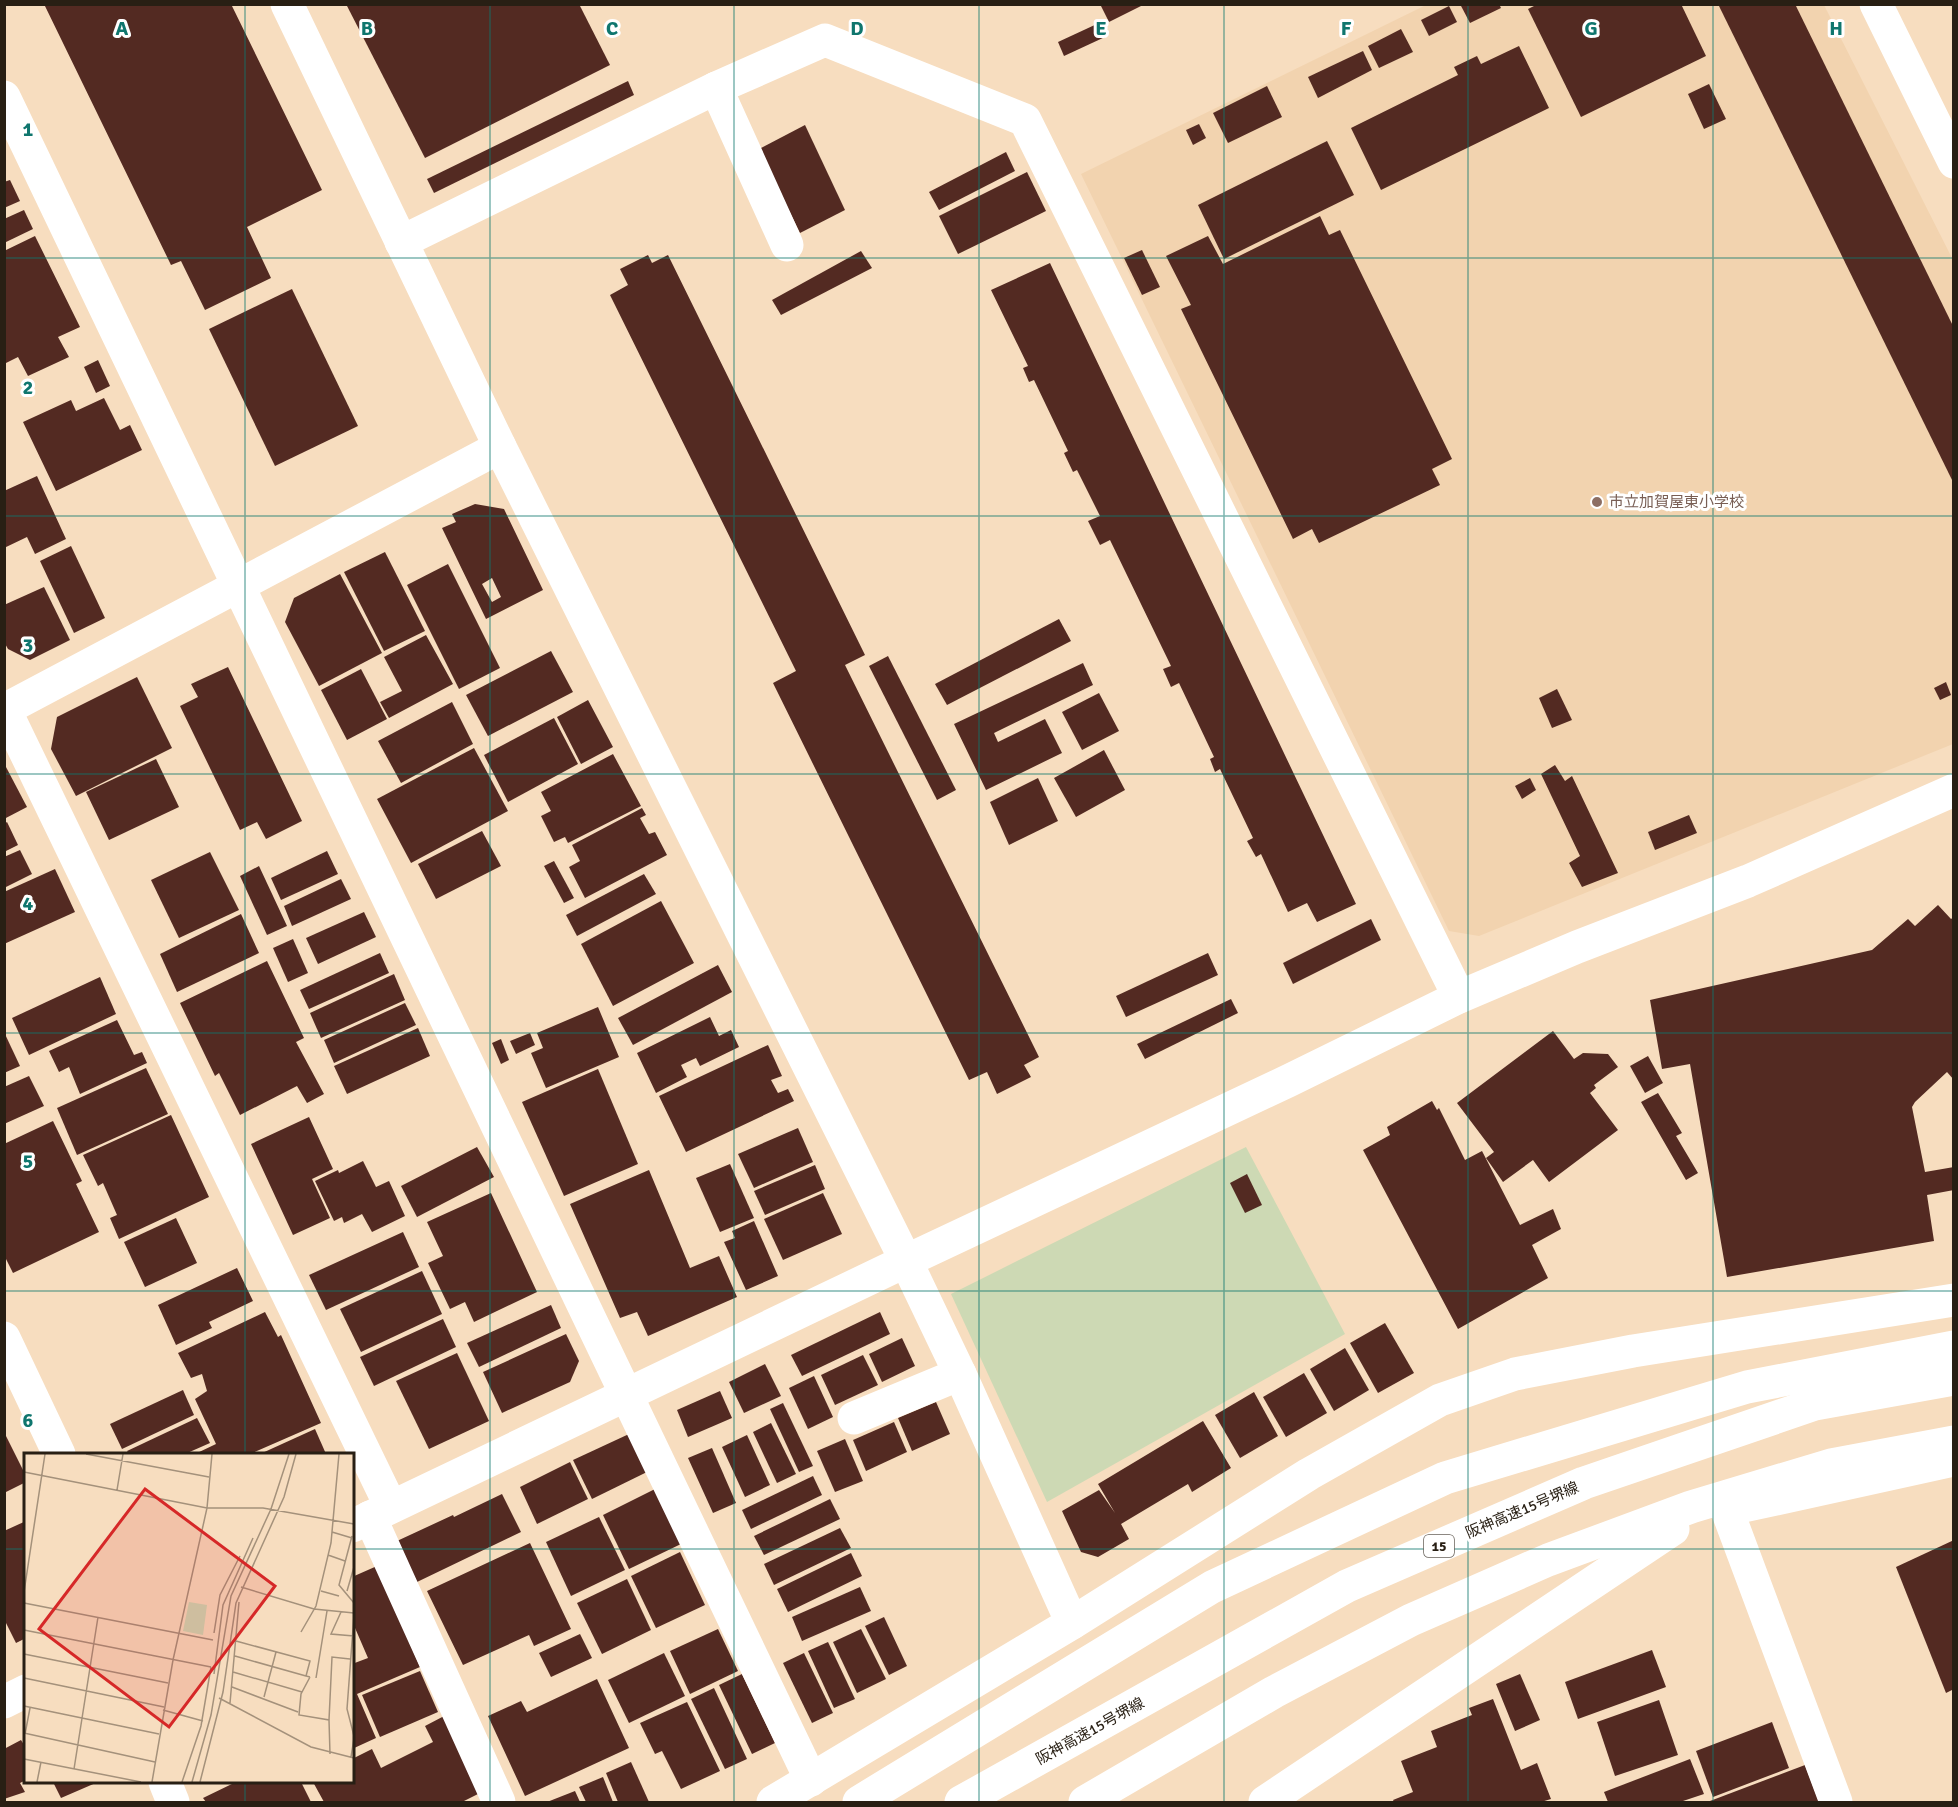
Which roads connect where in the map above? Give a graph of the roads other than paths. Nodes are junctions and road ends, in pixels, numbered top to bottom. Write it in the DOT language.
graph roads {
  1 [pos="287,4"];
  2 [pos="1876,4"];
  3 [pos="716,88"];
  4 [pos="4,98"];
  5 [pos="1953,162"];
  6 [pos="401,242"];
  7 [pos="787,245"];
  8 [pos="500,447"];
  9 [pos="238,586"];
  10 [pos="5,709"];
  11 [pos="1953,790"];
  12 [pos="1459,997"];
  13 [pos="906,1261"];
  14 [pos="1953,1300"];
  15 [pos="4,1338"];
  16 [pos="1953,1347"];
  17 [pos="960,1374"];
  18 [pos="1953,1379"];
  19 [pos="627,1394"];
  20 [pos="854,1418"];
  21 [pos="1953,1442"];
  22 [pos="58,1453"];
  23 [pos="342,1453"];
  24 [pos="1953,1460"];
  25 [pos="354,1479"];
  26 [pos="1727,1510"];
  27 [pos="371,1517"];
  28 [pos="1673,1529"];
  29 [pos="1072,1623"];
  30 [pos="24,1692"];
  31 [pos="4,1702"];
  32 [pos="811,1780"];
  33 [pos="165,1783"];
  34 [pos="173,1803"];
  35 [pos="499,1803"];
  36 [pos="773,1803"];
  37 [pos="859,1803"];
  38 [pos="962,1803"];
  39 [pos="1085,1803"];
  40 [pos="1112,1803"];
  41 [pos="1265,1803"];
  42 [pos="1836,1803"];
  1 -- 6 [label="main road"];
  2 -- 5 [label="main road"];
  3 -- 6 [label="main road"];
  3 -- 7 [label="main road"];
  3 -- 12 [label="main road"];
  4 -- 9 [label="main road"];
  6 -- 8 [label="main road"];
  8 -- 9 [label="main road"];
  8 -- 13 [label="main road"];
  9 -- 10 [label="main road"];
  9 -- 19 [label="main road"];
  10 -- 23 [label="main road"];
  11 -- 12 [label="main road"];
  12 -- 13 [label="main road"];
  13 -- 17 [label="main road"];
  13 -- 19 [label="main road"];
  14 -- 29 [label="main road"];
  15 -- 22 [label="main road"];
  16 -- 37 [label="main road"];
  17 -- 20 [label="main road"];
  17 -- 29 [label="main road"];
  18 -- 38 [label="main road, 阪神高速15号堺線 / 15"];
  19 -- 27 [label="main road"];
  19 -- 32 [label="main road"];
  21 -- 39 [label="main road"];
  24 -- 26 [label="main road"];
  25 -- 27 [label="main road"];
  26 -- 28 [label="main road"];
  26 -- 42 [label="main road"];
  27 -- 35 [label="main road"];
  28 -- 40 [label="main road"];
  28 -- 41 [label="main road"];
  29 -- 32 [label="main road"];
  30 -- 31 [label="main road"];
  32 -- 36 [label="main road"];
  33 -- 34 [label="main road"];
}
